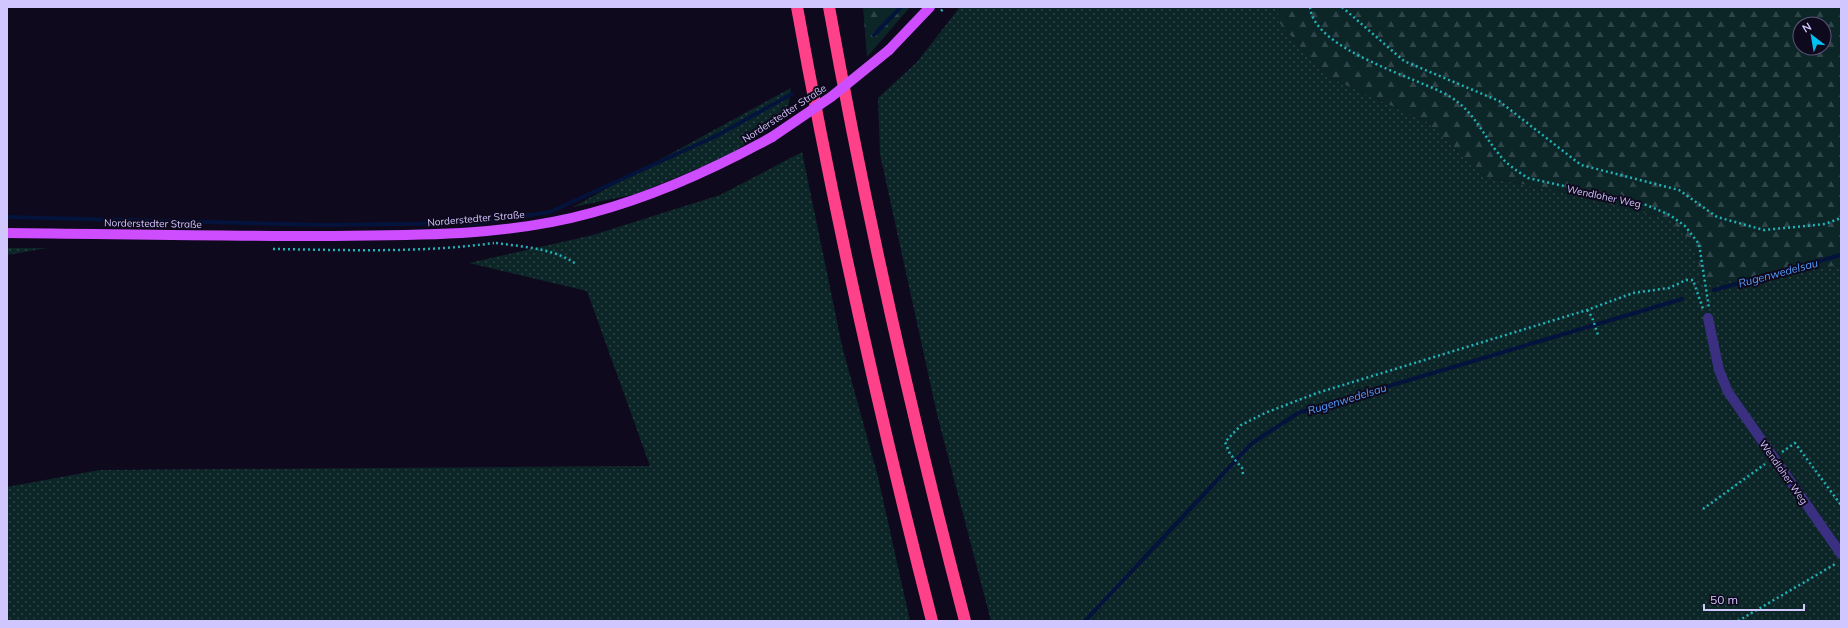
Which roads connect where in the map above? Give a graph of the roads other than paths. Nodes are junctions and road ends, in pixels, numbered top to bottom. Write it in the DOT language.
graph roads {
  1 [pos="797,7"];
  2 [pos="829,7"];
  3 [pos="930,7"];
  4 [pos="7,233"];
  5 [pos="1708,318"];
  6 [pos="1841,554"];
  7 [pos="932,621"];
  8 [pos="965,621"];
  1 -- 7 [label="highway"];
  2 -- 8 [label="highway"];
  3 -- 4 [label="main road, Norderstedter Straße, bridge"];
  5 -- 6 [label="street, Wendloher Weg"];
}
